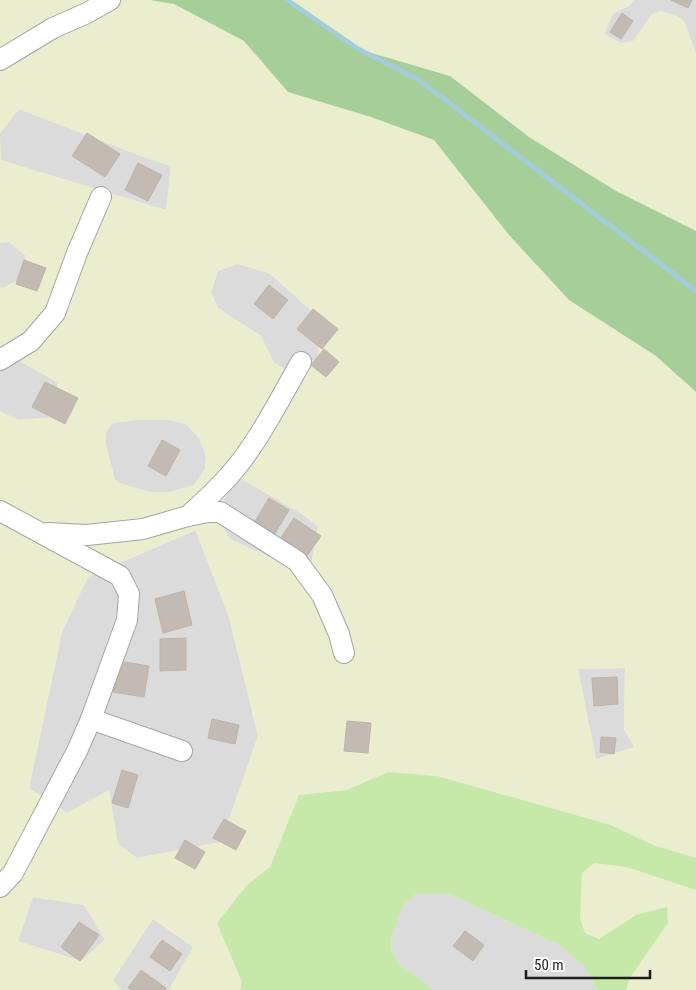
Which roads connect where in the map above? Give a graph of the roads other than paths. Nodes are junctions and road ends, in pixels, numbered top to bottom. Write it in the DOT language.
graph roads {
  1 [pos="110,0"];
  2 [pos="0,60"];
  3 [pos="101,197"];
  4 [pos="0,360"];
  5 [pos="301,362"];
  6 [pos="0,511"];
  7 [pos="188,516"];
  8 [pos="40,533"];
  9 [pos="344,653"];
  10 [pos="92,719"];
  11 [pos="182,751"];
  12 [pos="0,887"];
  1 -- 2 [label="street"];
  3 -- 4 [label="street"];
  5 -- 7 [label="street"];
  6 -- 8 [label="street"];
  7 -- 8 [label="street"];
  7 -- 9 [label="street"];
  8 -- 10 [label="street"];
  10 -- 11 [label="street"];
  10 -- 12 [label="street"];
}
